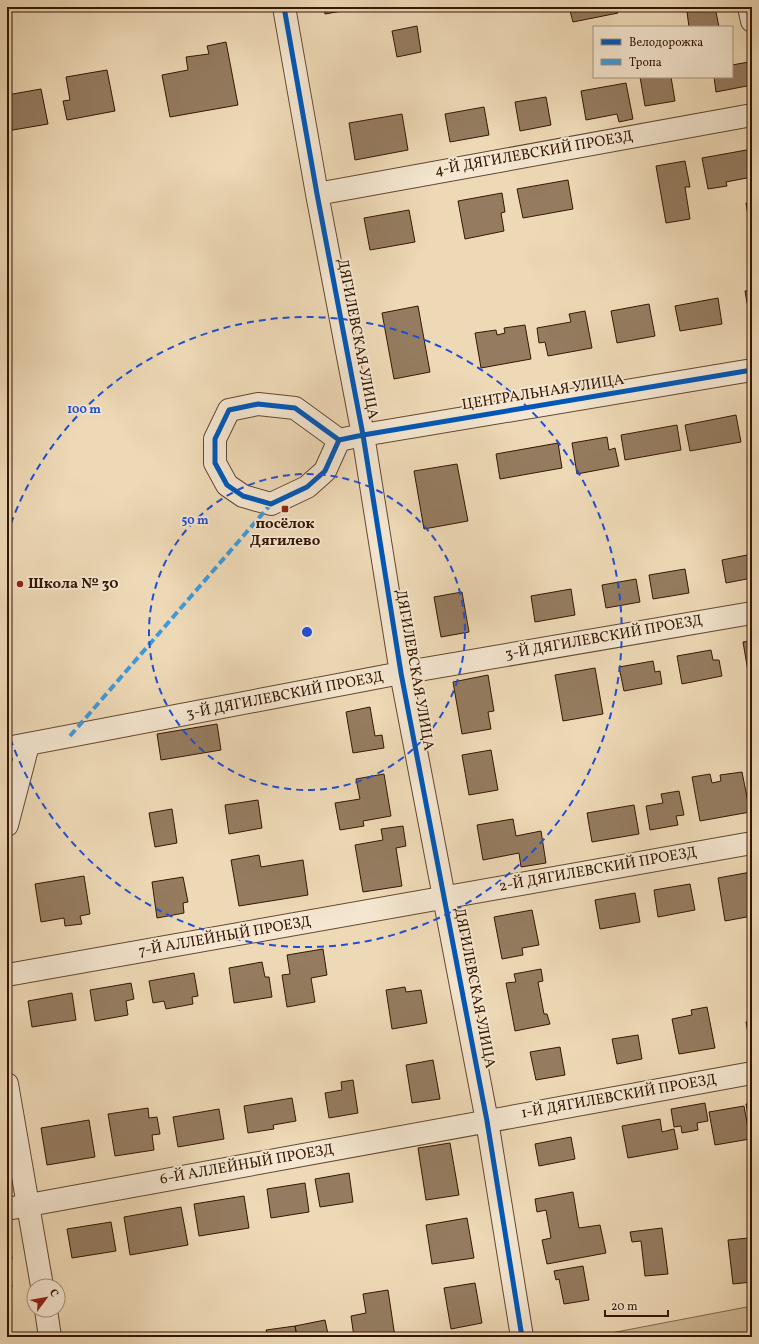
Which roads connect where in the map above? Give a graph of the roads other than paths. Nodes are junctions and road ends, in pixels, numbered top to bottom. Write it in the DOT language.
graph roads {
  1 [pos="284,7"];
  2 [pos="749,7"];
  3 [pos="752,21"];
  4 [pos="752,115"];
  5 [pos="317,194"];
  6 [pos="752,370"];
  7 [pos="363,435"];
  8 [pos="338,440"];
  9 [pos="752,613"];
  10 [pos="401,673"];
  11 [pos="17,747"];
  12 [pos="7,825"];
  13 [pos="752,843"];
  14 [pos="444,898"];
  15 [pos="7,975"];
  16 [pos="752,1073"];
  17 [pos="7,1084"];
  18 [pos="487,1121"];
  19 [pos="29,1205"];
  20 [pos="7,1209"];
  21 [pos="41,1278"];
  22 [pos="47,1318"];
  23 [pos="50,1337"];
  24 [pos="522,1337"];
  1 -- 5 [label="street, ДЯГИЛЕВСКАЯ УЛИЦА"];
  2 -- 3 [label="street"];
  4 -- 5 [label="street, 4-Й ДЯГИЛЕВСКИЙ ПРОЕЗД"];
  5 -- 7 [label="street, ДЯГИЛЕВСКАЯ УЛИЦА"];
  6 -- 7 [label="street, ЦЕНТРАЛЬНАЯ УЛИЦА"];
  7 -- 8 [label="street, ЦЕНТРАЛЬНАЯ УЛИЦА"];
  7 -- 10 [label="street, ДЯГИЛЕВСКАЯ УЛИЦА"];
  8 -- 8 [label="street"];
  9 -- 10 [label="street, 3-Й ДЯГИЛЕВСКИЙ ПРОЕЗД"];
  10 -- 11 [label="street, 3-Й ДЯГИЛЕВСКИЙ ПРОЕЗД"];
  10 -- 14 [label="street, ДЯГИЛЕВСКАЯ УЛИЦА"];
  11 -- 12 [label="street"];
  13 -- 14 [label="street, 2-Й ДЯГИЛЕВСКИЙ ПРОЕЗД"];
  14 -- 15 [label="street, 7-Й АЛЛЕЙНЫЙ ПРОЕЗД"];
  14 -- 18 [label="street, ДЯГИЛЕВСКАЯ УЛИЦА"];
  16 -- 18 [label="street, 1-Й ДЯГИЛЕВСКИЙ ПРОЕЗД"];
  17 -- 19 [label="street"];
  18 -- 19 [label="street, 6-Й АЛЛЕЙНЫЙ ПРОЕЗД"];
  18 -- 24 [label="street, ДЯГИЛЕВСКАЯ УЛИЦА"];
  19 -- 20 [label="street, 6-Й АЛЛЕЙНЫЙ ПРОЕЗД"];
  19 -- 21 [label="street"];
  22 -- 23 [label="street"];
}
